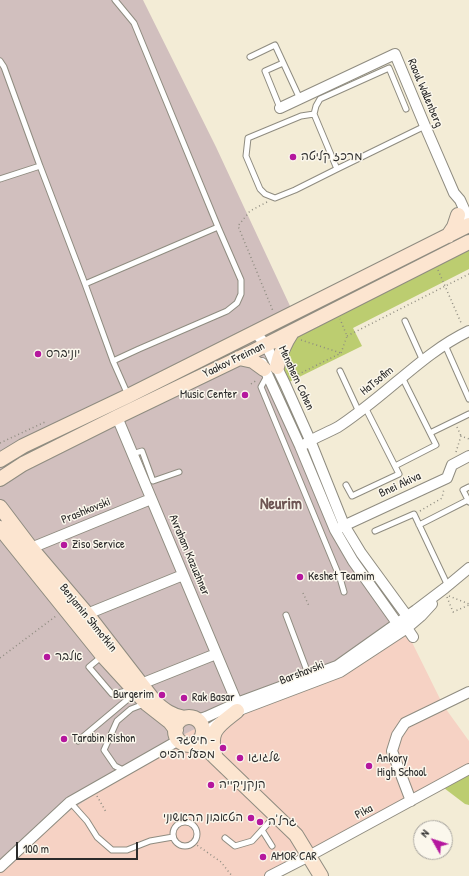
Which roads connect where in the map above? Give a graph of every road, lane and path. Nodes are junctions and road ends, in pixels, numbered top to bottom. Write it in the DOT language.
graph roads {
  1 [pos="115,0"];
  2 [pos="250,57"];
  3 [pos="0,61"];
  4 [pos="283,63"];
  5 [pos="300,99"];
  6 [pos="280,108"];
  7 [pos="406,109"];
  8 [pos="314,114"];
  9 [pos="425,126"];
  10 [pos="40,166"];
  11 [pos="338,170"];
  12 [pos="0,179"];
  13 [pos="275,198"];
  14 [pos="466,221"];
  15 [pos="218,227"];
  16 [pos="469,242"];
  17 [pos="434,260"];
  18 [pos="469,274"];
  19 [pos="85,284"];
  20 [pos="445,286"];
  21 [pos="274,314"];
  22 [pos="339,318"];
  23 [pos="406,321"];
  24 [pos="255,332"];
  25 [pos="467,332"];
  26 [pos="295,336"];
  27 [pos="347,336"];
  28 [pos="445,345"];
  29 [pos="261,348"];
  30 [pos="341,352"];
  31 [pos="239,358"];
  32 [pos="423,361"];
  33 [pos="113,362"];
  34 [pos="340,371"];
  35 [pos="267,372"];
  36 [pos="402,377"];
  37 [pos="284,381"];
  38 [pos="251,384"];
  39 [pos="128,396"];
  40 [pos="469,399"];
  41 [pos="362,410"];
  42 [pos="469,414"];
  43 [pos="117,417"];
  44 [pos="454,421"];
  45 [pos="430,433"];
  46 [pos="461,436"];
  47 [pos="469,439"];
  48 [pos="310,440"];
  49 [pos="23,446"];
  50 [pos="300,446"];
  51 [pos="0,450"];
  52 [pos="132,454"];
  53 [pos="469,456"];
  54 [pos="0,460"];
  55 [pos="452,465"];
  56 [pos="395,466"];
  57 [pos="179,472"];
  58 [pos="447,478"];
  59 [pos="0,479"];
  60 [pos="346,484"];
  61 [pos="469,487"];
  62 [pos="151,499"];
  63 [pos="468,501"];
  64 [pos="0,507"];
  65 [pos="414,514"];
  66 [pos="419,525"];
  67 [pos="0,528"];
  68 [pos="340,528"];
  69 [pos="375,531"];
  70 [pos="31,548"];
  71 [pos="469,568"];
  72 [pos="183,575"];
  73 [pos="447,587"];
  74 [pos="344,592"];
  75 [pos="303,593"];
  76 [pos="469,604"];
  77 [pos="309,606"];
  78 [pos="64,609"];
  79 [pos="87,614"];
  80 [pos="286,615"];
  81 [pos="407,616"];
  82 [pos="397,624"];
  83 [pos="407,628"];
  84 [pos="413,637"];
  85 [pos="216,654"];
  86 [pos="0,658"];
  87 [pos="310,680"];
  88 [pos="137,687"];
  89 [pos="469,692"];
  90 [pos="147,704"];
  91 [pos="237,707"];
  92 [pos="190,732"];
  93 [pos="78,741"];
  94 [pos="216,758"];
  95 [pos="469,769"];
  96 [pos="125,770"];
  97 [pos="93,789"];
  98 [pos="411,801"];
  99 [pos="70,802"];
  100 [pos="106,812"];
  101 [pos="273,818"];
  102 [pos="262,830"];
  103 [pos="173,838"];
  104 [pos="225,838"];
  105 [pos="194,843"];
  106 [pos="272,846"];
  107 [pos="307,857"];
  108 [pos="0,867"];
  109 [pos="232,876"];
  110 [pos="270,876"];
  111 [pos="315,876"];
  112 [pos="322,876"];
  1 -- 15 [label="lane"];
  2 -- 4 [label="lane"];
  3 -- 10 [label="lane"];
  4 -- 5 [label="lane"];
  4 -- 6 [label="lane"];
  5 -- 6 [label="street, Raoul Wallenberg"];
  5 -- 9 [label="street, Raoul Wallenberg"];
  7 -- 8 [label="lane"];
  8 -- 11 [label="lane"];
  8 -- 13 [label="lane"];
  9 -- 11 [label="lane"];
  9 -- 14 [label="street, Raoul Wallenberg"];
  10 -- 12 [label="lane"];
  10 -- 19 [label="lane"];
  11 -- 13 [label="lane"];
  13 -- 21 [label="path"];
  14 -- 24 [label="main road, Yaakov Freiman"];
  15 -- 19 [label="lane"];
  15 -- 33 [label="lane"];
  16 -- 17 [label="main road, Yaakov Freiman"];
  17 -- 20 [label="path"];
  17 -- 26 [label="main road, Yaakov Freiman"];
  18 -- 20 [label="path"];
  19 -- 33 [label="lane"];
  20 -- 25 [label="path"];
  20 -- 27 [label="path"];
  22 -- 27 [label="path"];
  23 -- 32 [label="lane"];
  24 -- 29 [label="street, Menahem Cohen"];
  24 -- 39 [label="main road, Yaakov Freiman"];
  25 -- 28 [label="street, HaTsofim"];
  26 -- 29 [label="main road, Yaakov Freiman"];
  26 -- 30 [label="path"];
  26 -- 35 [label="main road"];
  27 -- 30 [label="path"];
  28 -- 32 [label="street, HaTsofim"];
  28 -- 40 [label="lane"];
  29 -- 31 [label="main road, Yaakov Freiman"];
  29 -- 35 [label="street, Menahem Cohen"];
  30 -- 37 [label="path"];
  31 -- 35 [label="main road"];
  31 -- 43 [label="main road, Yaakov Freiman"];
  32 -- 36 [label="street, HaTsofim"];
  33 -- 39 [label="lane"];
  34 -- 41 [label="lane"];
  35 -- 37 [label="street, Menahem Cohen"];
  35 -- 38 [label="path"];
  35 -- 50 [label="street, Menahem Cohen"];
  35 -- 74 [label="lane"];
  36 -- 41 [label="street, HaTsofim"];
  36 -- 45 [label="lane"];
  37 -- 48 [label="street, Menahem Cohen"];
  39 -- 49 [label="main road, Yaakov Freiman"];
  41 -- 48 [label="street, HaTsofim"];
  41 -- 56 [label="lane"];
  42 -- 44 [label="lane"];
  43 -- 52 [label="street, Avraham Kazuzhner"];
  43 -- 59 [label="main road, Yaakov Freiman"];
  44 -- 45 [label="lane"];
  44 -- 46 [label="path"];
  45 -- 56 [label="lane"];
  46 -- 47 [label="path"];
  46 -- 55 [label="path"];
  48 -- 50 [label="street, HaTsofim"];
  48 -- 68 [label="street, Menahem Cohen"];
  49 -- 51 [label="main road"];
  49 -- 54 [label="main road, Yaakov Freiman"];
  50 -- 68 [label="street, Menahem Cohen"];
  52 -- 57 [label="lane"];
  52 -- 62 [label="street, Avraham Kazuzhner"];
  53 -- 55 [label="street"];
  55 -- 58 [label="street"];
  56 -- 60 [label="lane"];
  58 -- 65 [label="path"];
  58 -- 68 [label="street, Bnei Akiva"];
  61 -- 63 [label="lane"];
  62 -- 70 [label="street, Prashkovski"];
  62 -- 72 [label="street, Avraham Kazuzhner"];
  63 -- 66 [label="lane"];
  64 -- 70 [label="main road, Benjamin Shmotkin"];
  65 -- 66 [label="lane"];
  65 -- 69 [label="lane"];
  66 -- 73 [label="lane"];
  67 -- 78 [label="main road, Benjamin Shmotkin"];
  68 -- 81 [label="street, Menahem Cohen"];
  68 -- 82 [label="street, Menahem Cohen"];
  70 -- 79 [label="main road, Benjamin Shmotkin"];
  71 -- 73 [label="street"];
  72 -- 79 [label="street"];
  72 -- 85 [label="street, Avraham Kazuzhner"];
  73 -- 81 [label="street, Barshavski"];
  73 -- 83 [label="street, Barshavski"];
  75 -- 77 [label="path"];
  76 -- 76 [label="path"];
  78 -- 86 [label="path"];
  78 -- 88 [label="main road, Benjamin Shmotkin"];
  79 -- 88 [label="main road, Benjamin Shmotkin"];
  80 -- 87 [label="lane"];
  81 -- 82 [label="street, Barshavski"];
  81 -- 83 [label="street"];
  82 -- 83 [label="street"];
  82 -- 87 [label="street, Barshavski"];
  83 -- 84 [label="street"];
  83 -- 87 [label="street, Barshavski"];
  85 -- 88 [label="street"];
  85 -- 91 [label="street, Avraham Kazuzhner"];
  87 -- 91 [label="street, Barshavski"];
  88 -- 90 [label="main road, Benjamin Shmotkin"];
  88 -- 92 [label="main road, Benjamin Shmotkin"];
  88 -- 93 [label="lane"];
  89 -- 98 [label="street"];
  90 -- 92 [label="main road, Benjamin Shmotkin"];
  90 -- 96 [label="lane"];
  91 -- 92 [label="street, Barshavski"];
  91 -- 92 [label="street, Barshavski"];
  91 -- 94 [label="main road"];
  92 -- 94 [label="main road, Benjamin Shmotkin"];
  92 -- 96 [label="street, Barshavski"];
  92 -- 101 [label="main road, Benjamin Shmotkin"];
  94 -- 107 [label="main road, Benjamin Shmotkin"];
  95 -- 98 [label="street, Pika"];
  96 -- 97 [label="street, Barshavski"];
  97 -- 99 [label="street, Barshavski"];
  97 -- 100 [label="path"];
  98 -- 107 [label="street, Pika"];
  99 -- 103 [label="lane"];
  99 -- 108 [label="street, Barshavski"];
  101 -- 102 [label="lane"];
  101 -- 107 [label="main road, Benjamin Shmotkin"];
  102 -- 104 [label="lane"];
  102 -- 106 [label="lane"];
  103 -- 105 [label="lane"];
  103 -- 105 [label="lane"];
  105 -- 109 [label="path"];
  107 -- 110 [label="street, Pika"];
  107 -- 111 [label="main road"];
  107 -- 112 [label="main road"];
}
